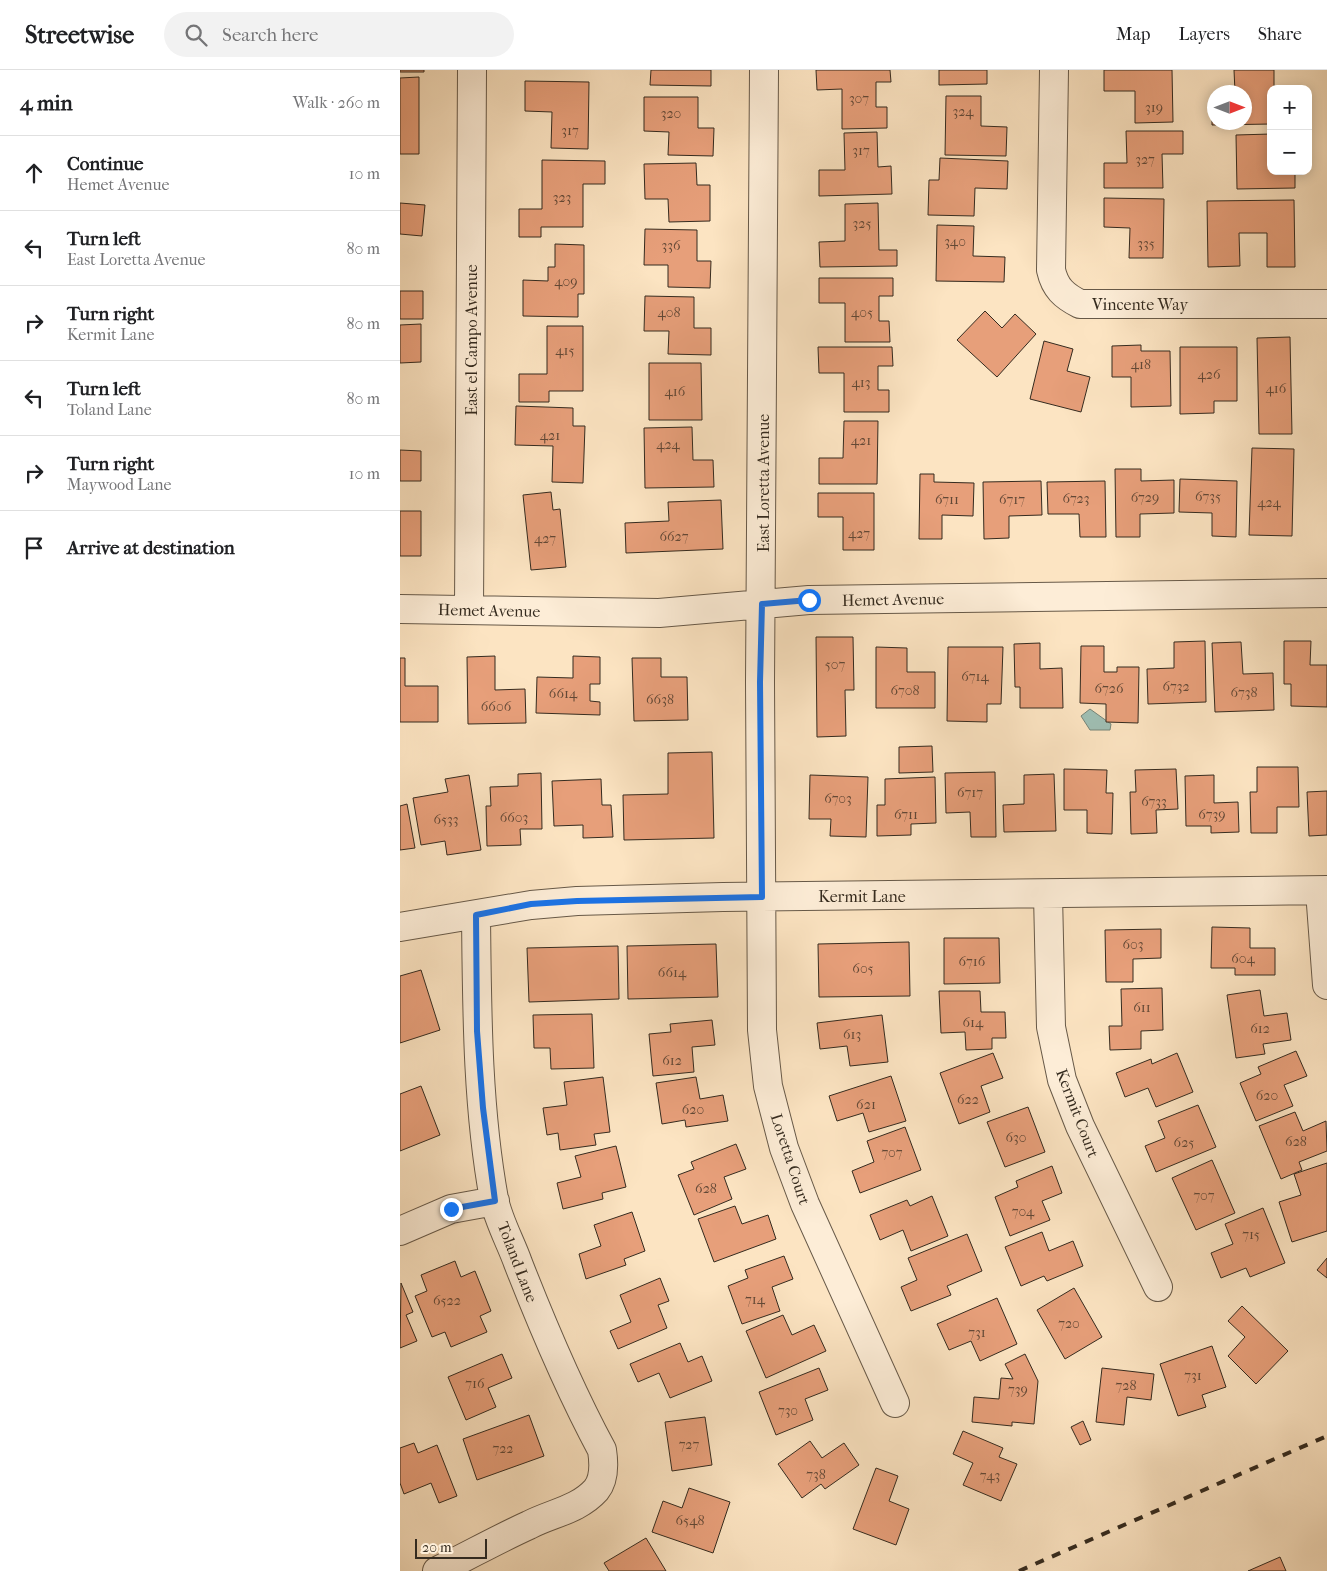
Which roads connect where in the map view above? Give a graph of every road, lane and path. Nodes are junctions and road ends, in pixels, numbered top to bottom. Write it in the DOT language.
graph roads {
  1 [pos="472,70"];
  2 [pos="764,70"];
  3 [pos="1054,70"];
  4 [pos="1327,304"];
  5 [pos="1327,593"];
  6 [pos="762,604"];
  7 [pos="400,609"];
  8 [pos="469,610"];
  9 [pos="1323,890"];
  10 [pos="1048,895"];
  11 [pos="762,897"];
  12 [pos="476,915"];
  13 [pos="400,927"];
  14 [pos="1327,985"];
  15 [pos="495,1201"];
  16 [pos="400,1231"];
  17 [pos="1158,1287"];
  18 [pos="895,1403"];
  19 [pos="437,1571"];
  1 -- 8 [label="street, East el Campo Avenue"];
  2 -- 6 [label="street, East Loretta Avenue"];
  3 -- 4 [label="street, Vincente Way"];
  5 -- 6 [label="street, Hemet Avenue"];
  6 -- 8 [label="street, Hemet Avenue"];
  6 -- 11 [label="street, East Loretta Avenue"];
  7 -- 8 [label="street, Hemet Avenue"];
  9 -- 10 [label="street, Kermit Lane"];
  9 -- 14 [label="street"];
  10 -- 11 [label="street, Kermit Lane"];
  10 -- 17 [label="street, Kermit Court"];
  11 -- 12 [label="street, Kermit Lane"];
  11 -- 18 [label="street, Loretta Court"];
  12 -- 13 [label="street, Kermit Lane"];
  12 -- 15 [label="street, Toland Lane"];
  15 -- 16 [label="street"];
  15 -- 19 [label="street, Toland Lane"];
}
